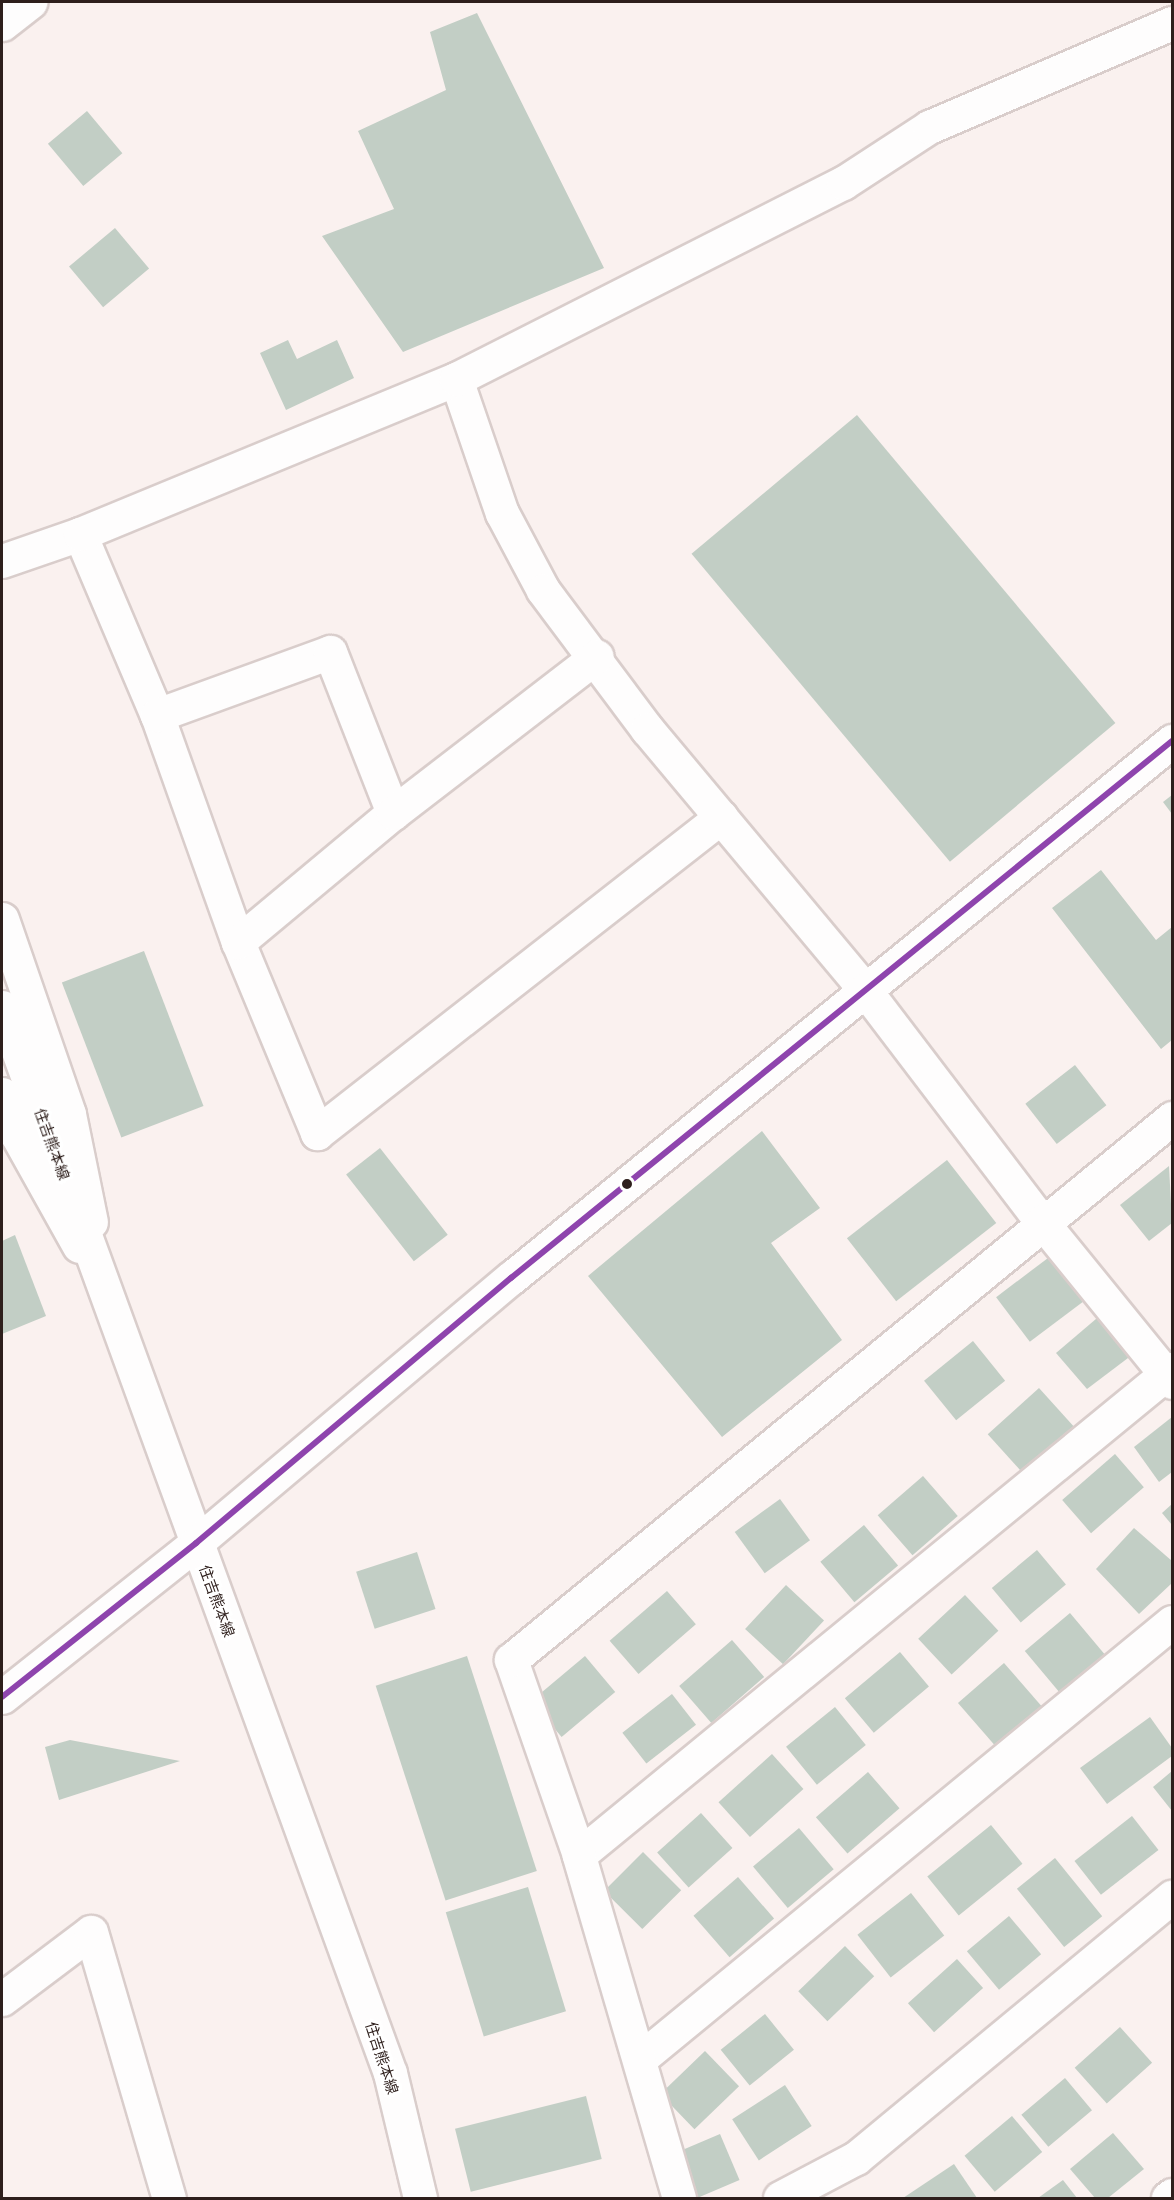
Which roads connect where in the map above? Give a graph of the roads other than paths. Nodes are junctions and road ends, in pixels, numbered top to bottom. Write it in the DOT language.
graph roads {
  1 [pos="30,2"];
  2 [pos="2,24"];
  3 [pos="1167,34"];
  4 [pos="456,379"];
  5 [pos="80,534"];
  6 [pos="2,561"];
  7 [pos="597,656"];
  8 [pos="157,716"];
  9 [pos="1173,741"];
  10 [pos="393,813"];
  11 [pos="721,817"];
  12 [pos="2,920"];
  13 [pos="238,942"];
  14 [pos="865,990"];
  15 [pos="2,1007"];
  16 [pos="2,1094"];
  17 [pos="1173,1118"];
  18 [pos="1042,1222"];
  19 [pos="106,1294"];
  20 [pos="1170,1375"];
  21 [pos="196,1544"];
  22 [pos="1173,1622"];
  23 [pos="2,1697"];
  24 [pos="579,1855"];
  25 [pos="1173,1897"];
  26 [pos="2,1999"];
  27 [pos="641,2058"];
  28 [pos="1173,2195"];
  29 [pos="169,2199"];
  30 [pos="420,2199"];
  31 [pos="679,2199"];
  32 [pos="780,2199"];
  33 [pos="1168,2199"];
  1 -- 2 [label="street"];
  3 -- 4 [label="street"];
  4 -- 5 [label="street"];
  4 -- 7 [label="street"];
  5 -- 6 [label="street"];
  5 -- 8 [label="street"];
  7 -- 10 [label="street"];
  7 -- 11 [label="street"];
  8 -- 10 [label="street"];
  8 -- 13 [label="street"];
  9 -- 14 [label="street"];
  10 -- 13 [label="street"];
  11 -- 13 [label="street"];
  11 -- 14 [label="street"];
  12 -- 19 [label="street"];
  14 -- 18 [label="street"];
  14 -- 21 [label="street"];
  15 -- 19 [label="street, 住吉熊本線"];
  16 -- 19 [label="street"];
  17 -- 18 [label="street"];
  18 -- 20 [label="street"];
  18 -- 24 [label="street"];
  19 -- 21 [label="street, 住吉熊本線"];
  20 -- 24 [label="street"];
  21 -- 23 [label="street"];
  21 -- 30 [label="street, 住吉熊本線"];
  22 -- 27 [label="street"];
  24 -- 27 [label="street"];
  25 -- 32 [label="street"];
  26 -- 29 [label="street"];
  27 -- 31 [label="street"];
  28 -- 33 [label="street"];
}
